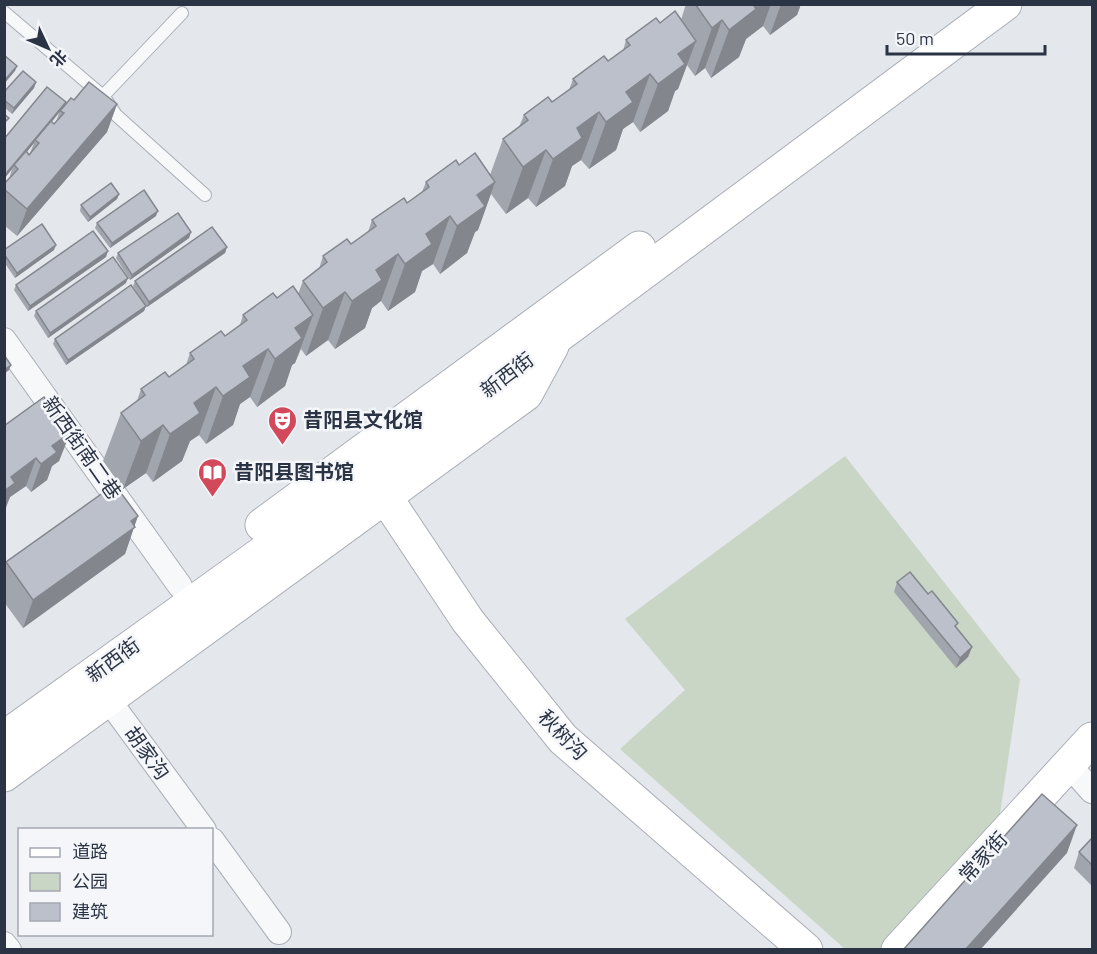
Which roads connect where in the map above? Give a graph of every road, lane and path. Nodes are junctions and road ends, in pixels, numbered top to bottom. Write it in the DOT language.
graph roads {
  1 [pos="968,4"];
  2 [pos="1005,4"];
  3 [pos="4,12"];
  4 [pos="182,13"];
  5 [pos="104,96"];
  6 [pos="205,195"];
  7 [pos="4,340"];
  8 [pos="377,486"];
  9 [pos="180,586"];
  10 [pos="100,688"];
  11 [pos="4,711"];
  12 [pos="4,738"];
  13 [pos="1092,739"];
  14 [pos="1068,764"];
  15 [pos="4,775"];
  16 [pos="1092,792"];
  17 [pos="203,828"];
  18 [pos="213,841"];
  19 [pos="279,932"];
  20 [pos="4,944"];
  21 [pos="9,950"];
  22 [pos="806,950"];
  23 [pos="898,950"];
  1 -- 9 [label="main road, 新西街"];
  2 -- 8 [label="main road, 新西街"];
  3 -- 5 [label="lane"];
  4 -- 5 [label="lane"];
  5 -- 6 [label="lane"];
  7 -- 9 [label="street, 新西街南二巷"];
  8 -- 10 [label="main road, 新西街"];
  8 -- 22 [label="main road, 秋树沟"];
  9 -- 11 [label="main road, 新西街"];
  10 -- 12 [label="main road, 新西街"];
  10 -- 15 [label="main road"];
  10 -- 17 [label="street, 胡家沟"];
  13 -- 14 [label="main road, 常家街"];
  14 -- 16 [label="street"];
  14 -- 23 [label="main road, 常家街"];
  18 -- 19 [label="street"];
  20 -- 21 [label="street"];
}
